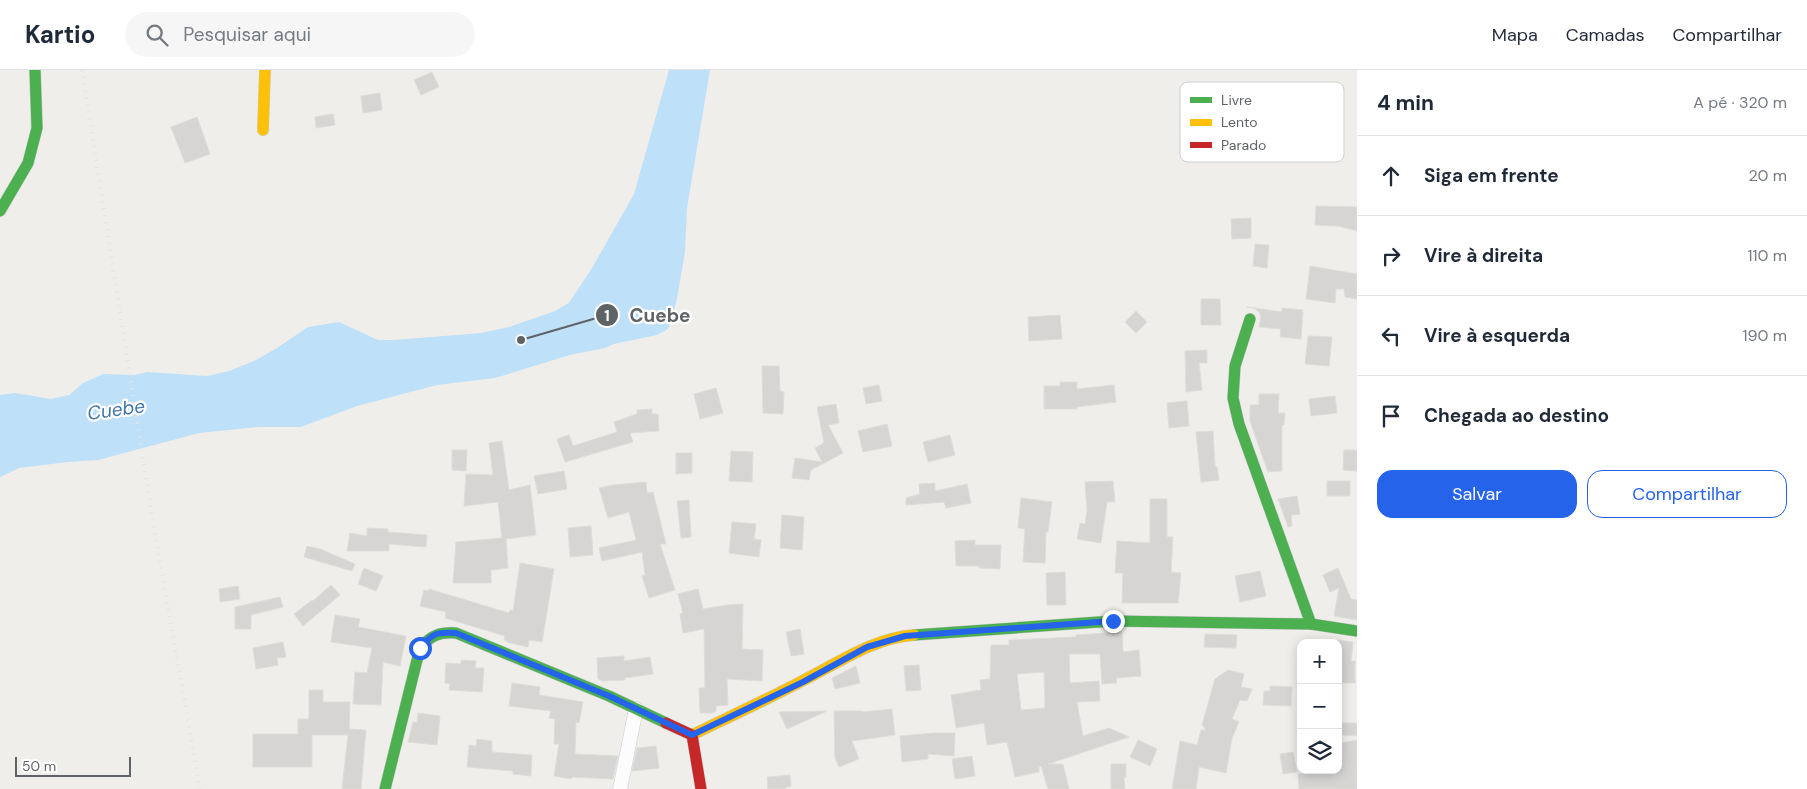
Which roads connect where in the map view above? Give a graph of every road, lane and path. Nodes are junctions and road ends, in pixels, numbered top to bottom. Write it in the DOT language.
graph roads {
  1 [pos="36,70"];
  2 [pos="265,70"];
  3 [pos="263,130"];
  4 [pos="0,211"];
  5 [pos="1250,319"];
  6 [pos="1311,624"];
  7 [pos="1357,631"];
  8 [pos="636,709"];
  9 [pos="692,735"];
  10 [pos="385,789"];
  11 [pos="620,789"];
  12 [pos="701,789"];
  1 -- 4 [label="street"];
  2 -- 3 [label="street"];
  5 -- 6 [label="street"];
  6 -- 7 [label="street"];
  6 -- 9 [label="street"];
  8 -- 9 [label="street"];
  8 -- 10 [label="street"];
  8 -- 11 [label="street"];
  9 -- 12 [label="street"];
}
